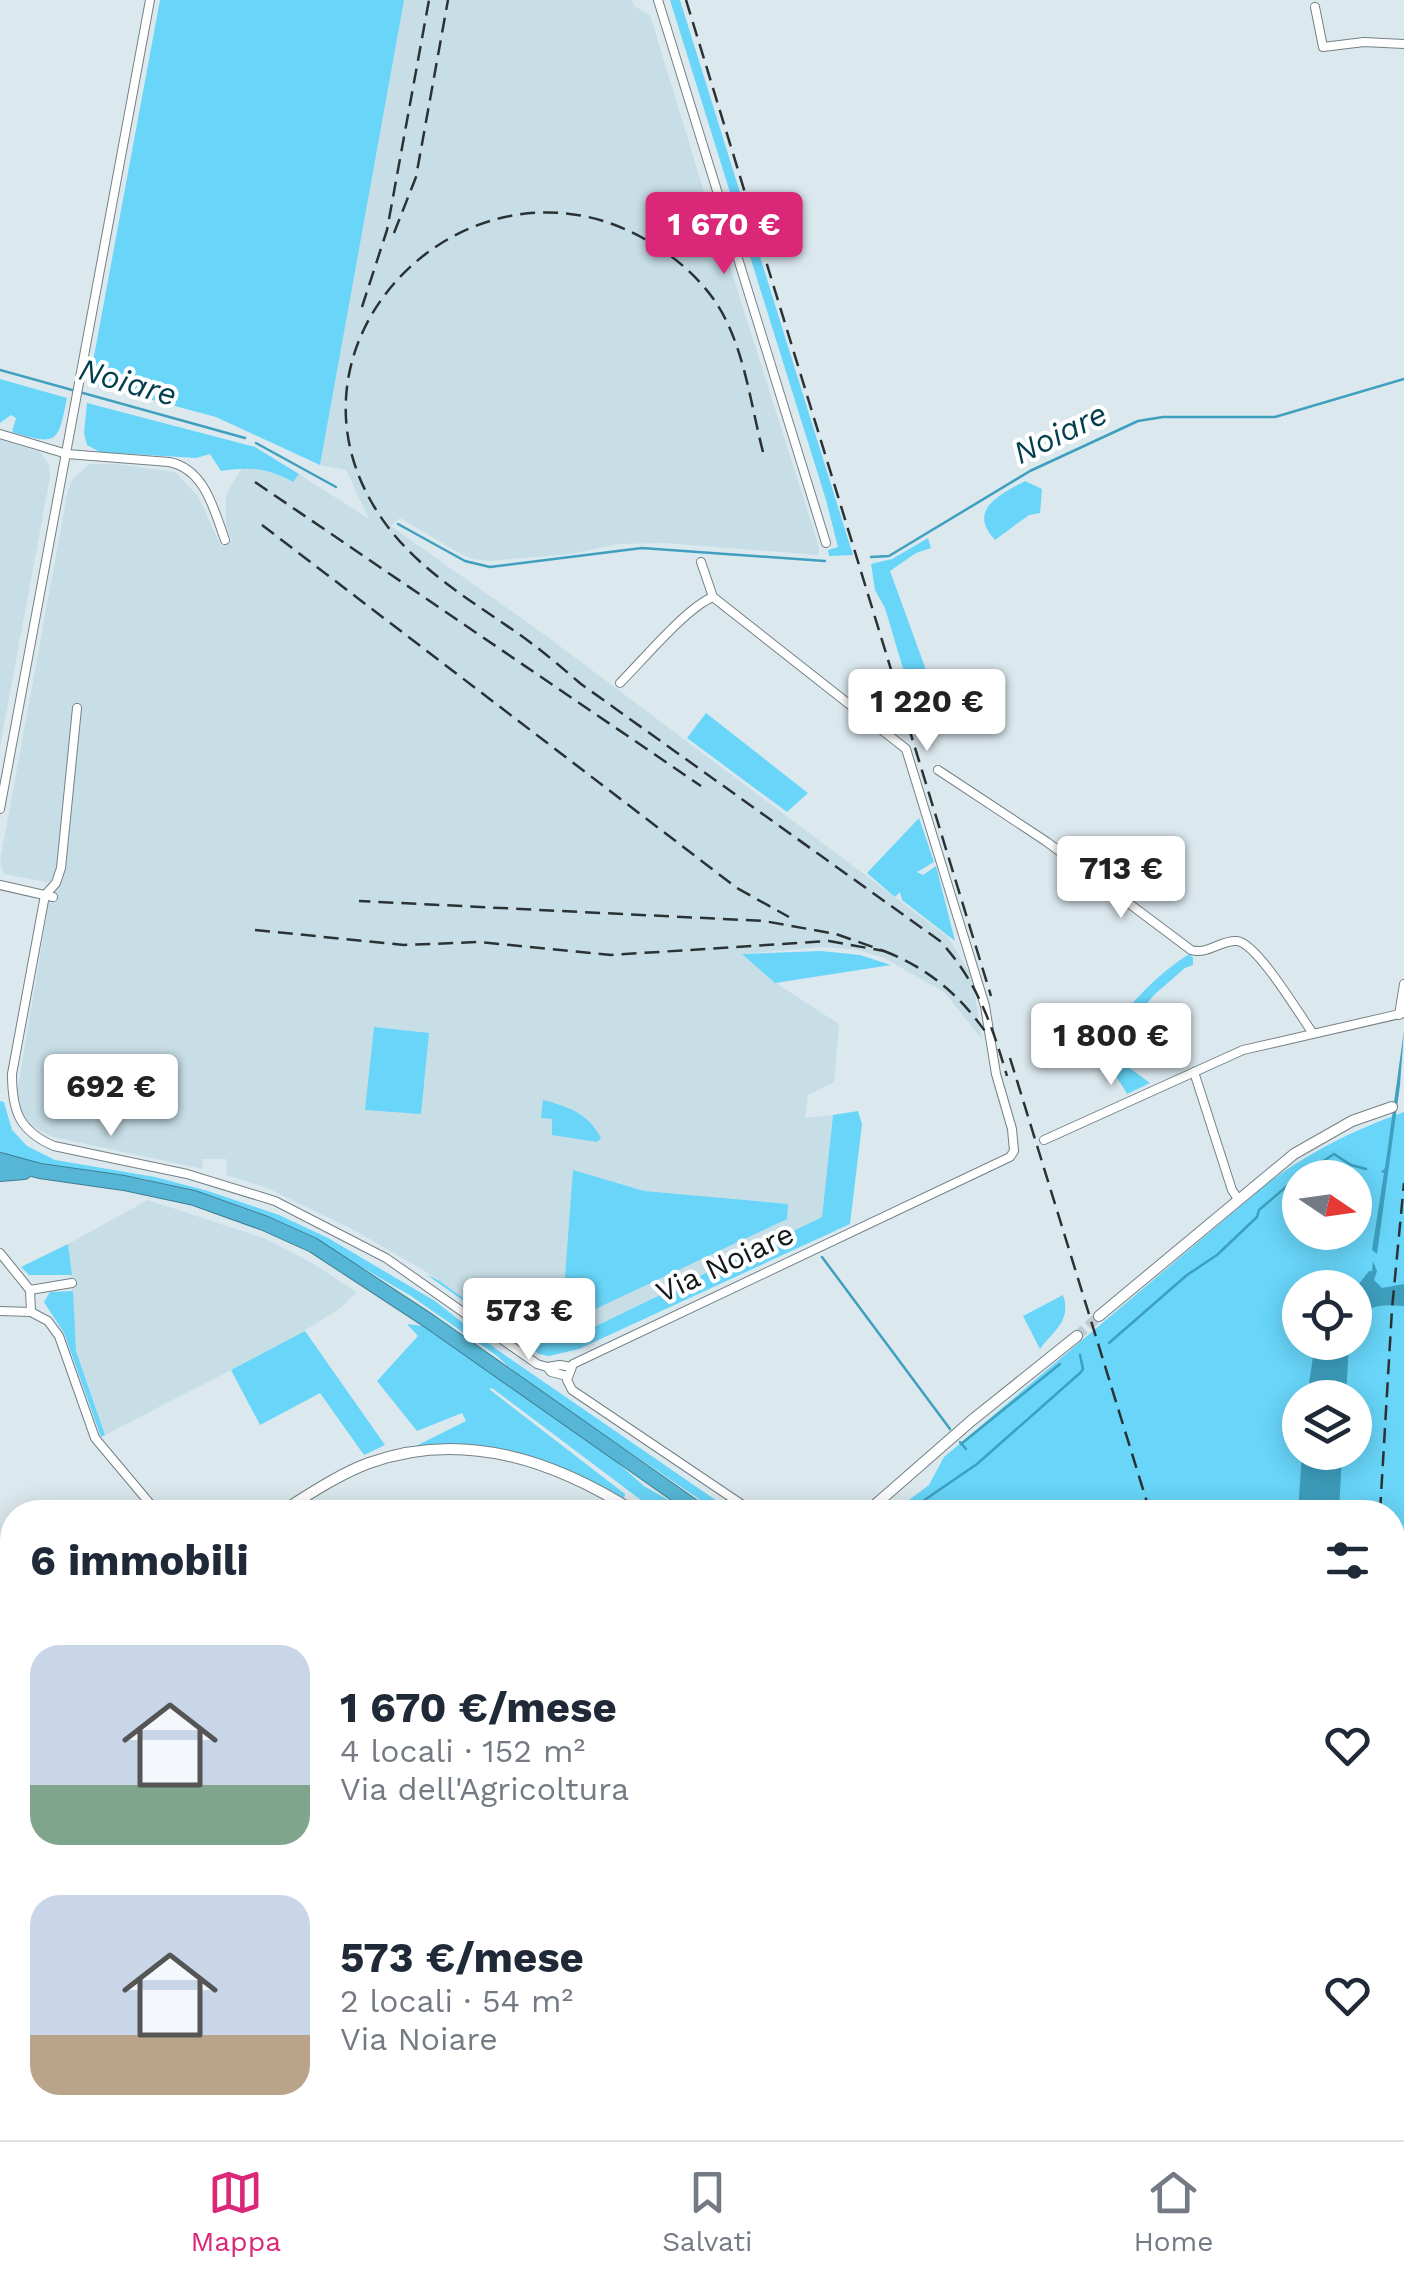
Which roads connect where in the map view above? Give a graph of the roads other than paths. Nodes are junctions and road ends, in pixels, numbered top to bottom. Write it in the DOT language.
graph roads {
  1 [pos="150,0"];
  2 [pos="658,0"];
  3 [pos="1315,6"];
  4 [pos="1404,44"];
  5 [pos="0,434"];
  6 [pos="67,454"];
  7 [pos="224,540"];
  8 [pos="826,543"];
  9 [pos="701,562"];
  10 [pos="713,597"];
  11 [pos="620,683"];
  12 [pos="77,708"];
  13 [pos="938,770"];
  14 [pos="0,809"];
  15 [pos="0,885"];
  16 [pos="49,896"];
  17 [pos="1404,984"];
  18 [pos="1402,1014"];
  19 [pos="1312,1032"];
  20 [pos="1194,1072"];
  21 [pos="1392,1107"];
  22 [pos="1044,1140"];
  23 [pos="0,1160"];
  24 [pos="40,1171"];
  25 [pos="0,1174"];
  26 [pos="1238,1199"];
  27 [pos="0,1253"];
  28 [pos="72,1282"];
  29 [pos="30,1290"];
  30 [pos="0,1311"];
  31 [pos="30,1312"];
  32 [pos="1100,1316"];
  33 [pos="1076,1336"];
  34 [pos="569,1372"];
  35 [pos="148,1500"];
  36 [pos="302,1500"];
  37 [pos="616,1500"];
  38 [pos="683,1500"];
  39 [pos="735,1500"];
  40 [pos="881,1500"];
  1 -- 6 [label="street"];
  2 -- 8 [label="street"];
  3 -- 4 [label="street"];
  5 -- 6 [label="street"];
  6 -- 7 [label="street"];
  6 -- 14 [label="street"];
  9 -- 10 [label="street"];
  10 -- 11 [label="street"];
  10 -- 34 [label="street, Via Noiare"];
  12 -- 16 [label="street"];
  13 -- 19 [label="street"];
  15 -- 16 [label="street"];
  16 -- 34 [label="street"];
  17 -- 18 [label="street"];
  18 -- 19 [label="street"];
  19 -- 20 [label="street"];
  20 -- 22 [label="street"];
  20 -- 26 [label="street"];
  21 -- 26 [label="street"];
  23 -- 24 [label="highway"];
  24 -- 25 [label="highway"];
  24 -- 38 [label="highway"];
  26 -- 32 [label="street"];
  27 -- 29 [label="street"];
  28 -- 29 [label="street"];
  29 -- 31 [label="street"];
  30 -- 31 [label="street"];
  31 -- 35 [label="street"];
  33 -- 40 [label="street"];
  34 -- 39 [label="street"];
  36 -- 37 [label="street"];
}
